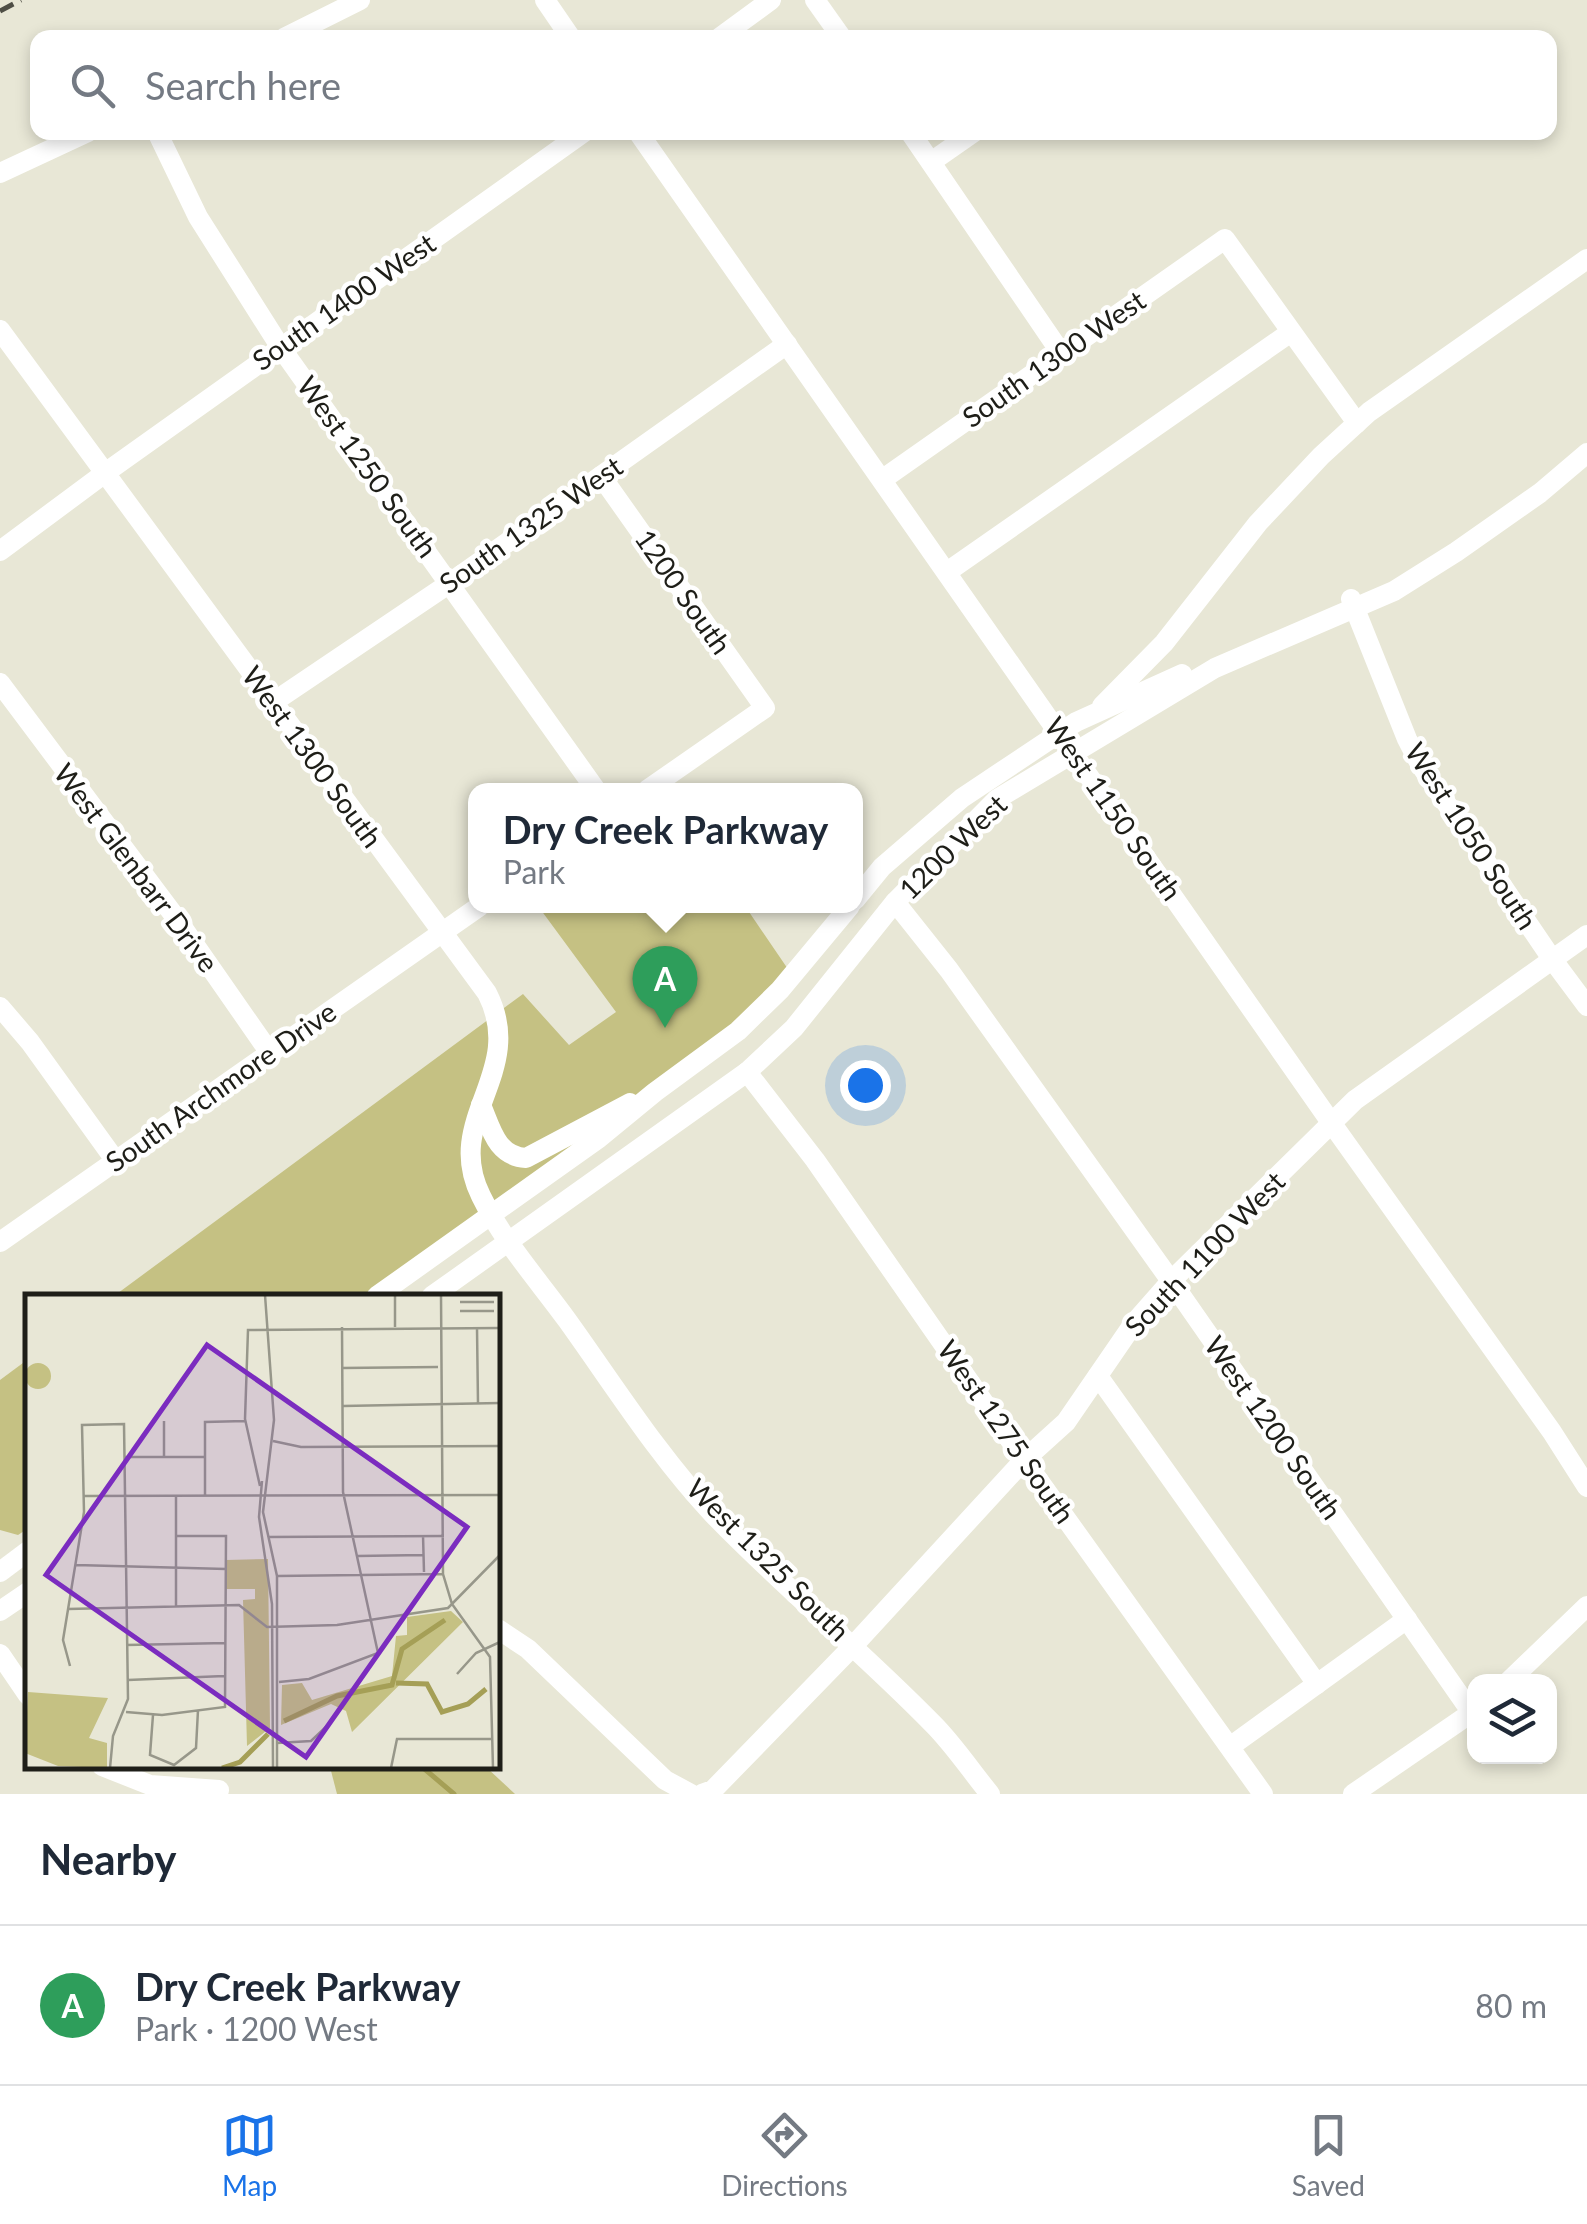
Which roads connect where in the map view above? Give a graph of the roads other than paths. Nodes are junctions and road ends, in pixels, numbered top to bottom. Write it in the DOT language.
graph roads {
  1 [pos="360,0"];
  2 [pos="546,0"];
  3 [pos="771,0"];
  4 [pos="814,0"];
  5 [pos="300,30"];
  6 [pos="567,30"];
  7 [pos="730,30"];
  8 [pos="836,30"];
  9 [pos="71,140"];
  10 [pos="161,140"];
  11 [pos="573,140"];
  12 [pos="644,140"];
  13 [pos="916,140"];
  14 [pos="963,140"];
  15 [pos="931,162"];
  16 [pos="0,173"];
  17 [pos="1587,260"];
  18 [pos="0,330"];
  19 [pos="1291,332"];
  20 [pos="787,344"];
  21 [pos="281,348"];
  22 [pos="1061,353"];
  23 [pos="1358,422"];
  24 [pos="1587,437"];
  25 [pos="1587,452"];
  26 [pos="105,473"];
  27 [pos="601,476"];
  28 [pos="883,479"];
  29 [pos="0,551"];
  30 [pos="947,572"];
  31 [pos="450,583"];
  32 [pos="1352,604"];
  33 [pos="0,683"];
  34 [pos="272,703"];
  35 [pos="1097,711"];
  36 [pos="1060,733"];
  37 [pos="1073,752"];
  38 [pos="591,783"];
  39 [pos="657,783"];
  40 [pos="863,890"];
  41 [pos="895,902"];
  42 [pos="470,913"];
  43 [pos="844,913"];
  44 [pos="442,932"];
  45 [pos="1587,935"];
  46 [pos="1552,959"];
  47 [pos="1587,1006"];
  48 [pos="0,1007"];
  49 [pos="270,1053"];
  50 [pos="746,1072"];
  51 [pos="655,1092"];
  52 [pos="481,1104"];
  53 [pos="1330,1122"];
  54 [pos="115,1160"];
  55 [pos="491,1216"];
  56 [pos="508,1240"];
  57 [pos="0,1242"];
  58 [pos="1171,1281"];
  59 [pos="379,1294"];
  60 [pos="435,1294"];
  61 [pos="1098,1376"];
  62 [pos="1024,1460"];
  63 [pos="1587,1487"];
  64 [pos="25,1554"];
  65 [pos="0,1572"];
  66 [pos="25,1594"];
  67 [pos="1587,1606"];
  68 [pos="0,1611"];
  69 [pos="1407,1619"];
  70 [pos="500,1629"];
  71 [pos="853,1646"];
  72 [pos="0,1654"];
  73 [pos="1516,1674"];
  74 [pos="1317,1684"];
  75 [pos="25,1691"];
  76 [pos="1467,1704"];
  77 [pos="1467,1716"];
  78 [pos="1231,1746"];
  79 [pos="109,1769"];
  80 [pos="219,1790"];
  81 [pos="691,1794"];
  82 [pos="702,1794"];
  83 [pos="990,1794"];
  84 [pos="1263,1794"];
  85 [pos="1352,1794"];
  1 -- 5 [label="street"];
  2 -- 6 [label="street"];
  3 -- 7 [label="street"];
  4 -- 8 [label="street"];
  9 -- 16 [label="street"];
  10 -- 21 [label="street, West 1250 South"];
  11 -- 21 [label="street, South 1400 West"];
  12 -- 20 [label="street, West 1150 South"];
  13 -- 15 [label="street"];
  14 -- 15 [label="street"];
  15 -- 22 [label="street"];
  17 -- 23 [label="street"];
  18 -- 26 [label="street, West 1300 South"];
  19 -- 22 [label="street, South 1300 West"];
  19 -- 23 [label="street"];
  19 -- 30 [label="street"];
  20 -- 27 [label="street, South 1325 West"];
  20 -- 28 [label="street, West 1150 South"];
  21 -- 26 [label="street, South 1400 West"];
  21 -- 31 [label="street, West 1250 South"];
  22 -- 28 [label="street, South 1300 West"];
  23 -- 35 [label="street"];
  24 -- 32 [label="street, 1200 West"];
  25 -- 32 [label="street, 1200 West"];
  26 -- 29 [label="street, South 1400 West"];
  26 -- 34 [label="street, West 1300 South"];
  27 -- 31 [label="street, South 1325 West"];
  27 -- 39 [label="street, 1200 South"];
  28 -- 30 [label="street, West 1150 South"];
  30 -- 36 [label="street, West 1150 South"];
  31 -- 34 [label="street, South 1325 West"];
  31 -- 38 [label="street, West 1250 South"];
  32 -- 35 [label="street, 1200 West"];
  32 -- 37 [label="street, 1200 West"];
  32 -- 46 [label="street, West 1050 South"];
  33 -- 49 [label="street, West Glenbarr Drive"];
  34 -- 44 [label="street, West 1300 South"];
  35 -- 36 [label="street, 1200 West"];
  36 -- 37 [label="street, West 1150 South"];
  36 -- 40 [label="street, 1200 West"];
  37 -- 41 [label="street, 1200 West"];
  37 -- 53 [label="street, West 1150 South"];
  41 -- 50 [label="street, 1200 West"];
  41 -- 58 [label="street, West 1200 South"];
  42 -- 44 [label="street, South Archmore Drive"];
  43 -- 51 [label="street"];
  44 -- 49 [label="street, South Archmore Drive"];
  44 -- 52 [label="street, West 1300 South"];
  45 -- 46 [label="street, South 1100 West"];
  46 -- 47 [label="street, West 1050 South"];
  46 -- 53 [label="street, South 1100 West"];
  48 -- 54 [label="street"];
  49 -- 54 [label="street, South Archmore Drive"];
  50 -- 56 [label="street, 1200 West"];
  50 -- 62 [label="street, West 1275 South"];
  51 -- 52 [label="street"];
  51 -- 55 [label="street"];
  52 -- 55 [label="street, West 1300 South"];
  53 -- 58 [label="street, South 1100 West"];
  53 -- 63 [label="street, West 1150 South"];
  54 -- 57 [label="street, South Archmore Drive"];
  55 -- 56 [label="street, West 1325 South"];
  55 -- 59 [label="street"];
  56 -- 60 [label="street, 1200 West"];
  56 -- 71 [label="street, West 1325 South"];
  58 -- 61 [label="street, South 1100 West"];
  58 -- 69 [label="street, West 1200 South"];
  61 -- 62 [label="street, South 1100 West"];
  61 -- 74 [label="street"];
  62 -- 71 [label="street, South 1100 West"];
  62 -- 78 [label="street, West 1275 South"];
  64 -- 65 [label="street"];
  66 -- 68 [label="street"];
  67 -- 73 [label="street"];
  69 -- 74 [label="street"];
  69 -- 76 [label="street, West 1200 South"];
  70 -- 81 [label="street"];
  71 -- 82 [label="street, South 1100 West"];
  71 -- 83 [label="street, West 1325 South"];
  72 -- 75 [label="street"];
  74 -- 78 [label="street"];
  77 -- 85 [label="street"];
  78 -- 84 [label="street, West 1275 South"];
  79 -- 80 [label="street"];
}
